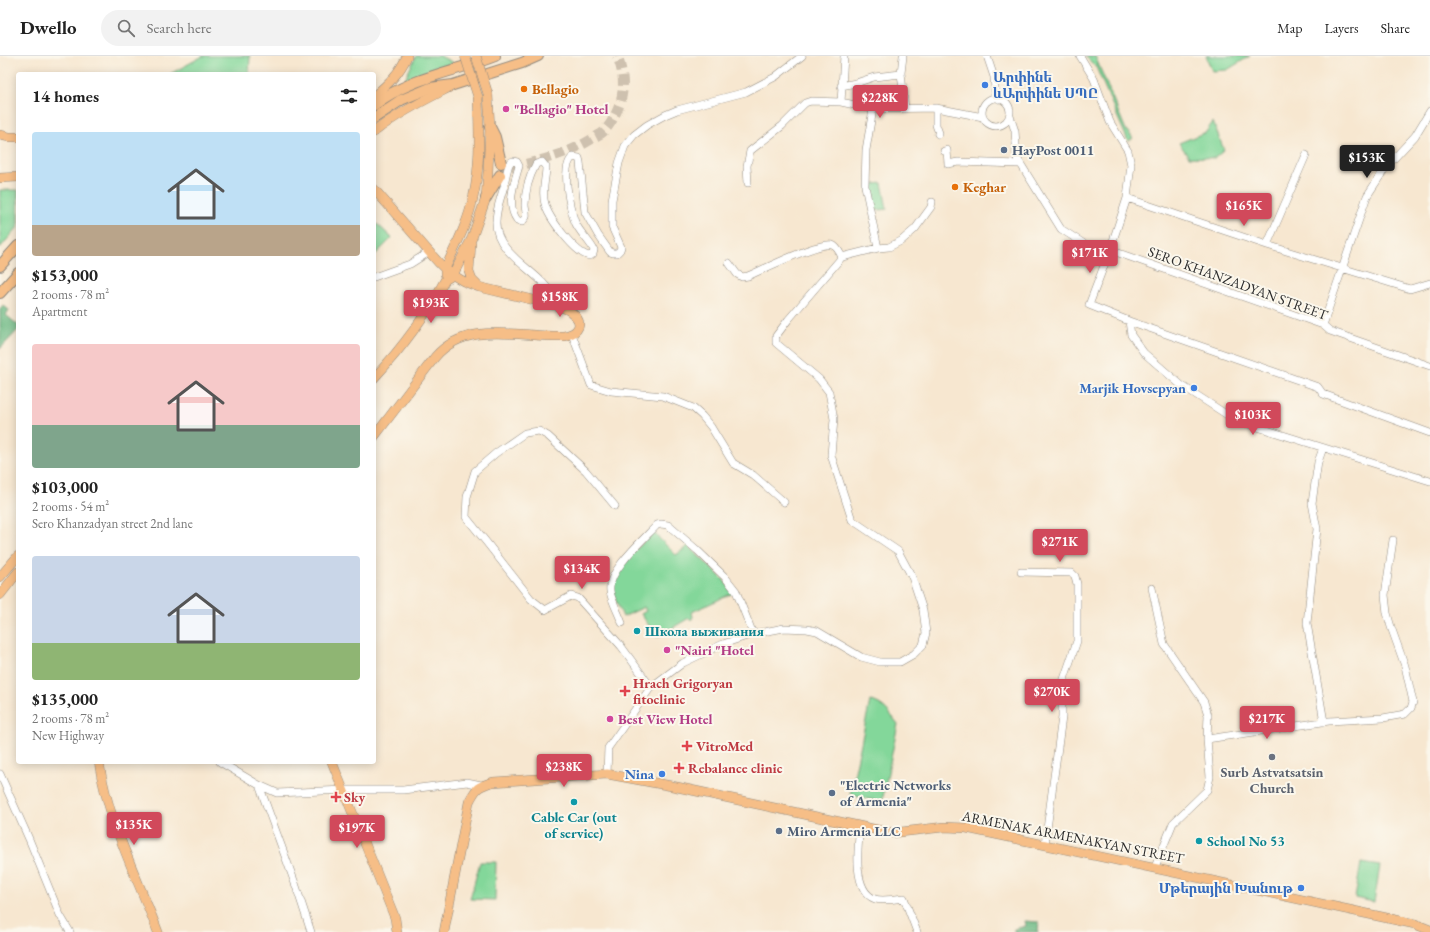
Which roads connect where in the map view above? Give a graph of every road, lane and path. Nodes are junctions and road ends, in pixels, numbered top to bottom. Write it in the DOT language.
graph roads {
  1 [pos="407,56"];
  2 [pos="465,56"];
  3 [pos="476,56"];
  4 [pos="495,56"];
  5 [pos="538,56"];
  6 [pos="802,56"];
  7 [pos="844,56"];
  8 [pos="903,56"];
  9 [pos="987,56"];
  10 [pos="1080,56"];
  11 [pos="901,74"];
  12 [pos="453,85"];
  13 [pos="841,86"];
  14 [pos="376,94"];
  15 [pos="996,99"];
  16 [pos="841,102"];
  17 [pos="376,103"];
  18 [pos="936,108"];
  19 [pos="872,109"];
  20 [pos="905,109"];
  21 [pos="1430,111"];
  22 [pos="376,117"];
  23 [pos="983,117"];
  24 [pos="1008,124"];
  25 [pos="490,127"];
  26 [pos="376,131"];
  27 [pos="938,134"];
  28 [pos="0,135"];
  29 [pos="16,137"];
  30 [pos="944,150"];
  31 [pos="1306,155"];
  32 [pos="501,163"];
  33 [pos="1020,164"];
  34 [pos="500,175"];
  35 [pos="16,177"];
  36 [pos="0,178"];
  37 [pos="748,183"];
  38 [pos="376,191"];
  39 [pos="486,198"];
  40 [pos="1127,198"];
  41 [pos="932,202"];
  42 [pos="472,238"];
  43 [pos="1267,245"];
  44 [pos="16,248"];
  45 [pos="878,248"];
  46 [pos="1110,250"];
  47 [pos="429,252"];
  48 [pos="842,257"];
  49 [pos="729,263"];
  50 [pos="0,266"];
  51 [pos="1343,268"];
  52 [pos="445,269"];
  53 [pos="16,275"];
  54 [pos="376,276"];
  55 [pos="449,277"];
  56 [pos="1430,283"];
  57 [pos="479,287"];
  58 [pos="0,293"];
  59 [pos="559,306"];
  60 [pos="1129,321"];
  61 [pos="1323,325"];
  62 [pos="572,334"];
  63 [pos="1430,366"];
  64 [pos="376,376"];
  65 [pos="1430,433"];
  66 [pos="376,434"];
  67 [pos="1323,448"];
  68 [pos="1430,482"];
  69 [pos="784,502"];
  70 [pos="615,506"];
  71 [pos="1393,540"];
  72 [pos="16,558"];
  73 [pos="1021,572"];
  74 [pos="16,575"];
  75 [pos="0,577"];
  76 [pos="1152,588"];
  77 [pos="0,595"];
  78 [pos="622,623"];
  79 [pos="753,634"];
  80 [pos="651,687"];
  81 [pos="1324,722"];
  82 [pos="1207,739"];
  83 [pos="99,764"];
  84 [pos="223,764"];
  85 [pos="333,764"];
  86 [pos="0,774"];
  87 [pos="607,774"];
  88 [pos="481,785"];
  89 [pos="259,786"];
  90 [pos="344,790"];
  91 [pos="860,827"];
  92 [pos="1044,844"];
  93 [pos="1155,867"];
  94 [pos="1430,930"];
  95 [pos="70,932"];
  96 [pos="158,932"];
  97 [pos="312,932"];
  98 [pos="397,932"];
  99 [pos="444,932"];
  100 [pos="917,932"];
  1 -- 14 [label="main road"];
  2 -- 52 [label="main road, bridge"];
  3 -- 25 [label="main road, bridge"];
  4 -- 17 [label="highway"];
  5 -- 12 [label="highway"];
  6 -- 59 [label="street"];
  7 -- 13 [label="street"];
  8 -- 11 [label="street"];
  9 -- 15 [label="street"];
  10 -- 40 [label="street"];
  11 -- 13 [label="street"];
  11 -- 20 [label="street"];
  12 -- 22 [label="highway"];
  12 -- 26 [label="main road"];
  13 -- 16 [label="street"];
  15 -- 23 [label="street"];
  15 -- 24 [label="street"];
  16 -- 19 [label="street"];
  16 -- 37 [label="street"];
  18 -- 20 [label="street"];
  18 -- 23 [label="street"];
  18 -- 27 [label="street"];
  19 -- 20 [label="street"];
  19 -- 45 [label="street"];
  21 -- 51 [label="street"];
  23 -- 24 [label="street"];
  24 -- 33 [label="street, SERO KHANZADYAN STREET"];
  25 -- 32 [label="highway"];
  25 -- 39 [label="main road"];
  28 -- 29 [label="main road"];
  30 -- 33 [label="street"];
  31 -- 43 [label="street"];
  33 -- 46 [label="street, SERO KHANZADYAN STREET"];
  34 -- 39 [label="highway"];
  35 -- 36 [label="main road"];
  38 -- 47 [label="main road"];
  39 -- 42 [label="main road"];
  40 -- 43 [label="street"];
  40 -- 46 [label="street"];
  41 -- 45 [label="street"];
  42 -- 55 [label="main road"];
  42 -- 57 [label="main road"];
  43 -- 51 [label="street"];
  44 -- 50 [label="highway"];
  45 -- 48 [label="street"];
  46 -- 60 [label="street"];
  46 -- 61 [label="street, SERO KHANZADYAN STREET"];
  47 -- 52 [label="main road"];
  47 -- 54 [label="street"];
  48 -- 49 [label="street"];
  48 -- 79 [label="street"];
  51 -- 56 [label="street"];
  51 -- 61 [label="street"];
  52 -- 55 [label="main road"];
  53 -- 58 [label="highway"];
  55 -- 57 [label="main road"];
  55 -- 64 [label="main road"];
  57 -- 59 [label="main road"];
  59 -- 62 [label="main road"];
  60 -- 65 [label="street"];
  60 -- 67 [label="street"];
  61 -- 63 [label="street, SERO KHANZADYAN STREET"];
  62 -- 66 [label="main road"];
  62 -- 69 [label="street"];
  67 -- 68 [label="street"];
  67 -- 81 [label="street"];
  70 -- 80 [label="street"];
  71 -- 81 [label="street"];
  72 -- 75 [label="main road"];
  73 -- 92 [label="street"];
  74 -- 77 [label="main road"];
  76 -- 82 [label="street"];
  78 -- 79 [label="street"];
  79 -- 80 [label="street"];
  80 -- 87 [label="street"];
  81 -- 82 [label="street"];
  82 -- 93 [label="street"];
  83 -- 96 [label="main road"];
  84 -- 89 [label="street"];
  85 -- 90 [label="main road"];
  86 -- 95 [label="street"];
  87 -- 88 [label="main road, ARMENAK ARMENAKYAN STREET"];
  87 -- 91 [label="main road, ARMENAK ARMENAKYAN STREET"];
  88 -- 90 [label="street"];
  88 -- 99 [label="main road"];
  89 -- 90 [label="street"];
  89 -- 97 [label="street"];
  90 -- 98 [label="main road"];
  91 -- 92 [label="main road, ARMENAK ARMENAKYAN STREET"];
  91 -- 100 [label="street"];
  92 -- 93 [label="main road, ARMENAK ARMENAKYAN STREET"];
  93 -- 94 [label="main road, ARMENAK ARMENAKYAN STREET"];
}
